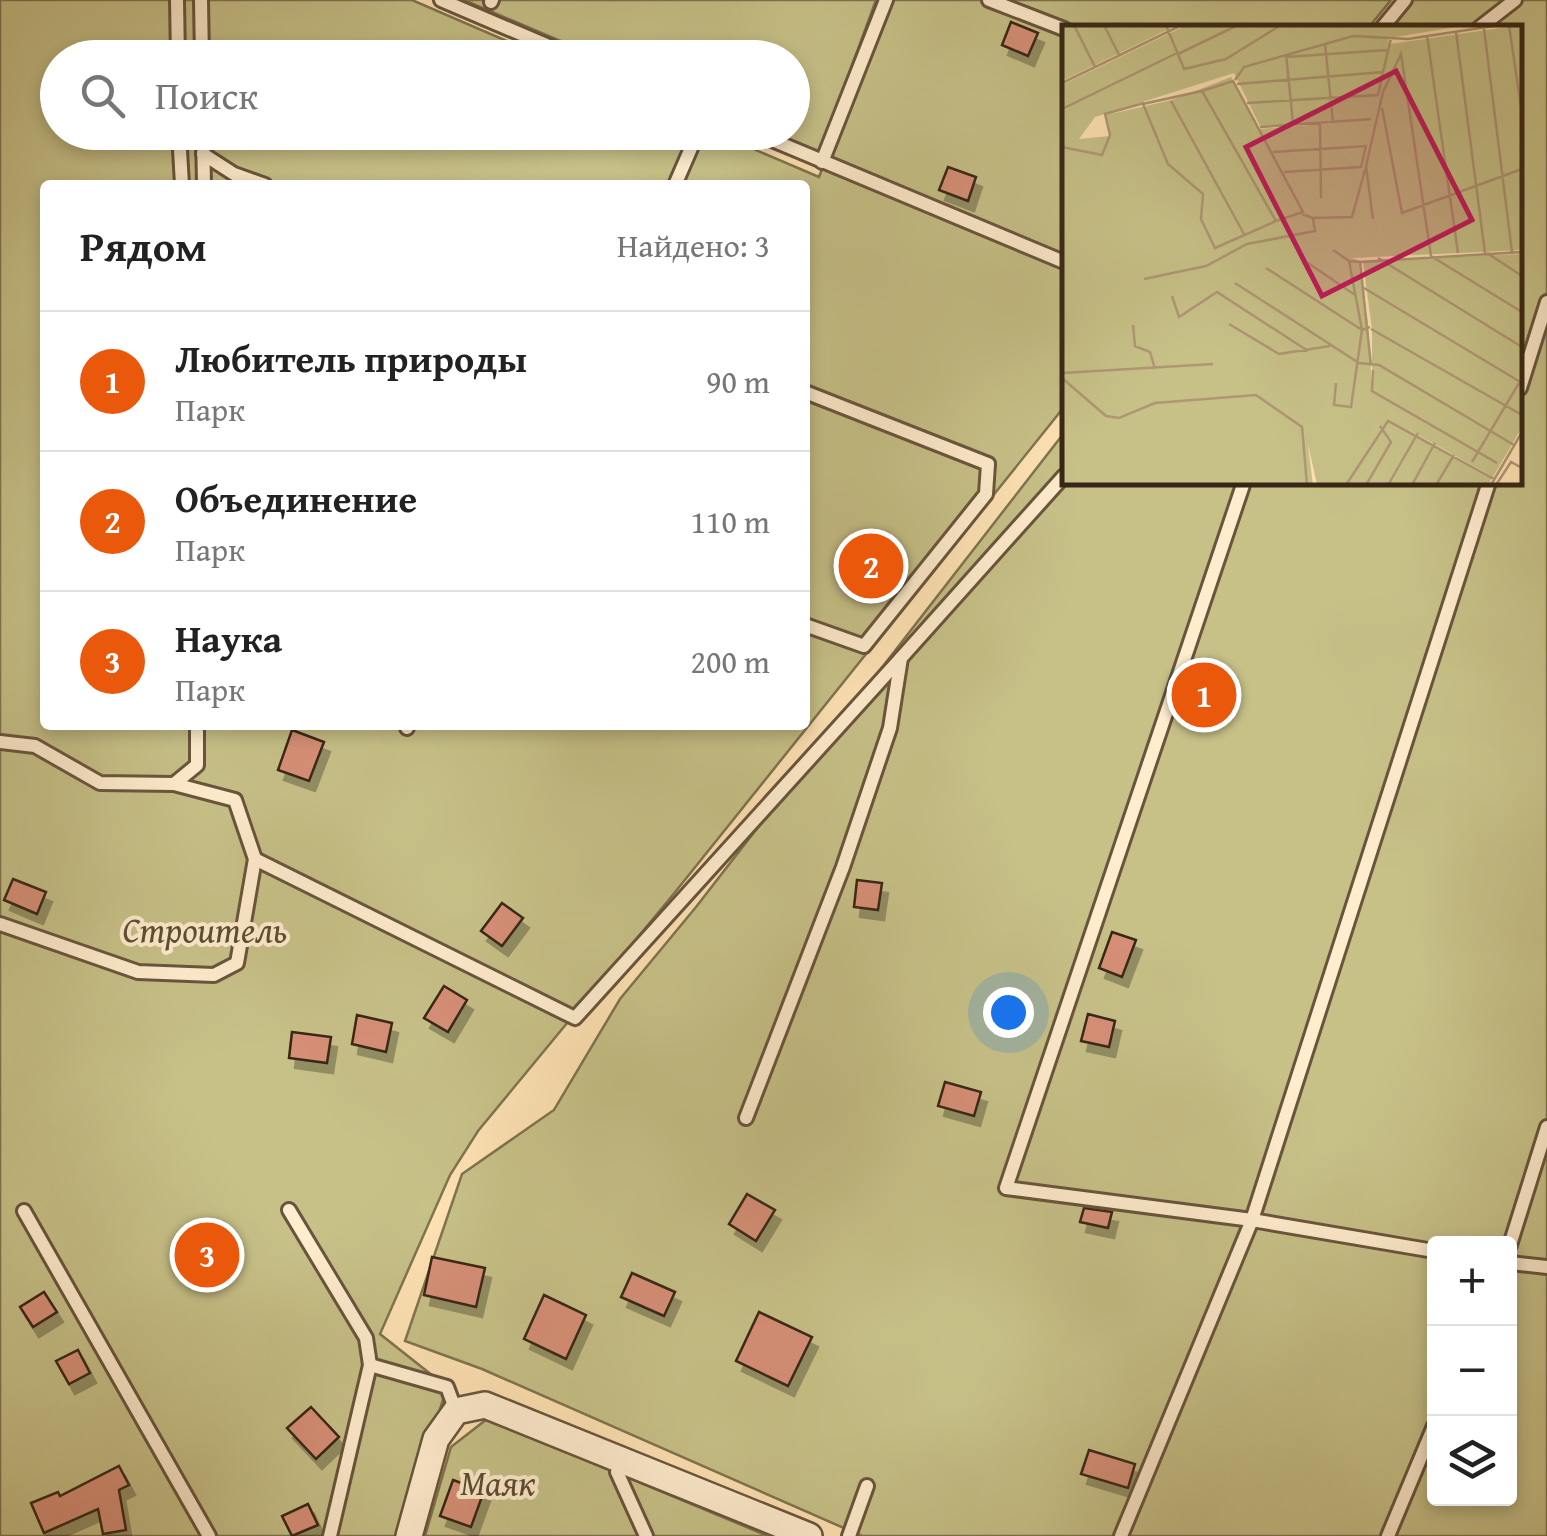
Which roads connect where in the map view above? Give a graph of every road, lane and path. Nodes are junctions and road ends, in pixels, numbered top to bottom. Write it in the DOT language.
graph roads {
  1 [pos="178,0"];
  2 [pos="201,0"];
  3 [pos="442,0"];
  4 [pos="886,0"];
  5 [pos="990,0"];
  6 [pos="1405,0"];
  7 [pos="1516,0"];
  8 [pos="1384,25"];
  9 [pos="1484,25"];
  10 [pos="1062,28"];
  11 [pos="178,40"];
  12 [pos="202,40"];
  13 [pos="535,40"];
  14 [pos="181,150"];
  15 [pos="203,150"];
  16 [pos="690,150"];
  17 [pos="794,150"];
  18 [pos="203,154"];
  19 [pos="822,162"];
  20 [pos="182,180"];
  21 [pos="204,180"];
  22 [pos="251,180"];
  23 [pos="677,180"];
  24 [pos="1062,261"];
  25 [pos="1547,302"];
  26 [pos="1522,382"];
  27 [pos="810,394"];
  28 [pos="1062,478"];
  29 [pos="1243,485"];
  30 [pos="1488,485"];
  31 [pos="810,627"];
  32 [pos="901,658"];
  33 [pos="197,730"];
  34 [pos="0,742"];
  35 [pos="174,784"];
  36 [pos="256,859"];
  37 [pos="0,924"];
  38 [pos="746,1118"];
  39 [pos="1547,1127"];
  40 [pos="289,1210"];
  41 [pos="24,1211"];
  42 [pos="1252,1220"];
  43 [pos="1513,1236"];
  44 [pos="1427,1250"];
  45 [pos="1517,1264"];
  46 [pos="1547,1267"];
  47 [pos="370,1366"];
  48 [pos="456,1411"];
  49 [pos="1427,1443"];
  50 [pos="623,1458"];
  51 [pos="867,1486"];
  52 [pos="209,1536"];
  53 [pos="330,1536"];
  54 [pos="409,1536"];
  55 [pos="646,1536"];
  56 [pos="809,1536"];
  57 [pos="849,1536"];
  58 [pos="1121,1536"];
  59 [pos="1388,1536"];
  1 -- 11 [label="lane"];
  2 -- 12 [label="lane"];
  3 -- 13 [label="lane"];
  4 -- 19 [label="lane"];
  5 -- 10 [label="lane"];
  6 -- 8 [label="lane"];
  7 -- 9 [label="lane"];
  14 -- 20 [label="lane"];
  15 -- 18 [label="lane"];
  16 -- 23 [label="lane"];
  17 -- 19 [label="lane"];
  18 -- 21 [label="lane"];
  18 -- 22 [label="lane"];
  19 -- 24 [label="lane"];
  25 -- 26 [label="lane"];
  27 -- 31 [label="lane"];
  28 -- 32 [label="lane"];
  29 -- 42 [label="lane"];
  30 -- 42 [label="lane"];
  32 -- 36 [label="lane"];
  32 -- 38 [label="lane"];
  33 -- 35 [label="lane"];
  34 -- 35 [label="lane"];
  35 -- 36 [label="lane"];
  36 -- 37 [label="lane"];
  39 -- 43 [label="lane"];
  40 -- 47 [label="lane"];
  41 -- 52 [label="lane"];
  42 -- 44 [label="lane"];
  42 -- 58 [label="lane"];
  45 -- 46 [label="lane"];
  47 -- 48 [label="lane"];
  47 -- 53 [label="lane"];
  48 -- 50 [label="street"];
  48 -- 54 [label="street"];
  49 -- 59 [label="lane"];
  50 -- 55 [label="lane"];
  50 -- 56 [label="street"];
  51 -- 57 [label="lane"];
}
